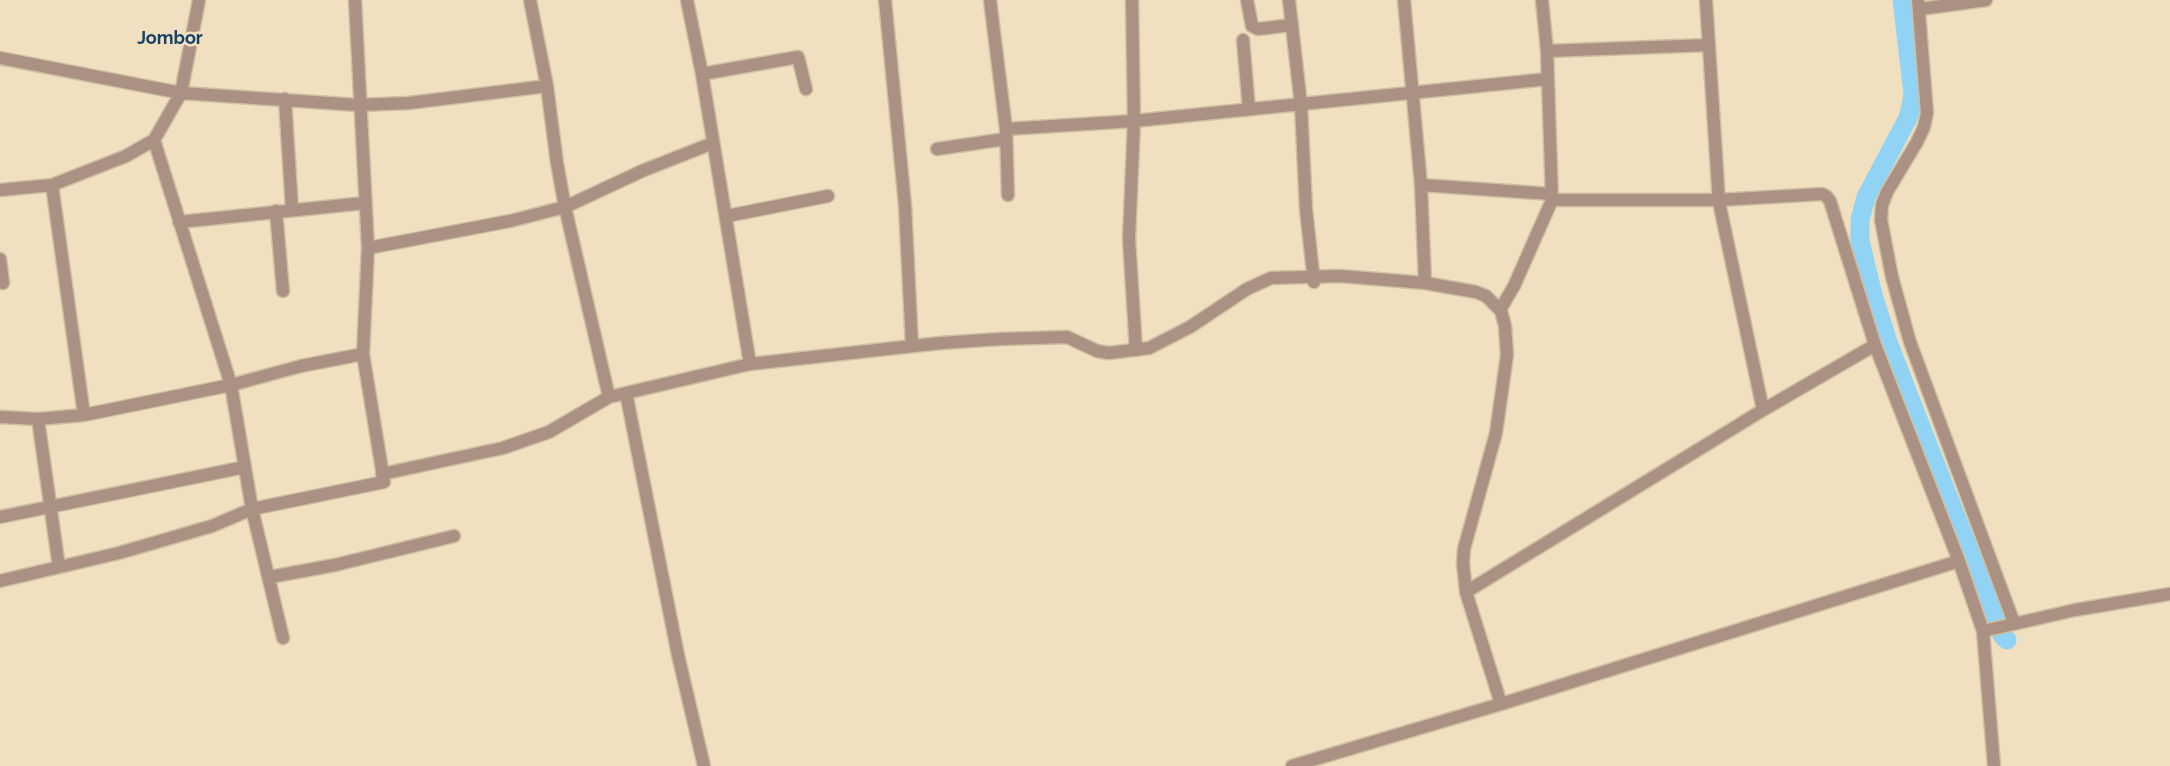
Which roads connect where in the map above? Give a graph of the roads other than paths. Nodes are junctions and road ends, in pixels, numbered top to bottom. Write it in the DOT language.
graph roads {
  1 [pos="200,0"];
  2 [pos="354,0"];
  3 [pos="530,0"];
  4 [pos="687,0"];
  5 [pos="885,0"];
  6 [pos="990,0"];
  7 [pos="1132,0"];
  8 [pos="1248,0"];
  9 [pos="1289,0"];
  10 [pos="1404,0"];
  11 [pos="1542,0"];
  12 [pos="1706,0"];
  13 [pos="1986,0"];
  14 [pos="1919,4"];
  15 [pos="1292,25"];
  16 [pos="1243,40"];
  17 [pos="1709,45"];
  18 [pos="1547,51"];
  19 [pos="0,58"];
  20 [pos="702,74"];
  21 [pos="1548,79"];
  22 [pos="547,86"];
  23 [pos="806,89"];
  24 [pos="1412,92"];
  25 [pos="181,94"];
  26 [pos="284,99"];
  27 [pos="358,105"];
  28 [pos="1301,105"];
  29 [pos="1249,109"];
  30 [pos="1134,121"];
  31 [pos="1005,134"];
  32 [pos="154,140"];
  33 [pos="713,144"];
  34 [pos="937,149"];
  35 [pos="52,185"];
  36 [pos="1421,185"];
  37 [pos="0,190"];
  38 [pos="1008,195"];
  39 [pos="828,196"];
  40 [pos="1552,197"];
  41 [pos="1719,200"];
  42 [pos="365,203"];
  43 [pos="565,207"];
  44 [pos="292,209"];
  45 [pos="276,211"];
  46 [pos="727,216"];
  47 [pos="179,222"];
  48 [pos="368,248"];
  49 [pos="0,259"];
  50 [pos="1314,279"];
  51 [pos="3,282"];
  52 [pos="1425,283"];
  53 [pos="283,292"];
  54 [pos="1500,310"];
  55 [pos="1875,345"];
  56 [pos="912,346"];
  57 [pos="1136,350"];
  58 [pos="363,354"];
  59 [pos="750,364"];
  60 [pos="231,385"];
  61 [pos="626,393"];
  62 [pos="609,397"];
  63 [pos="1763,410"];
  64 [pos="84,415"];
  65 [pos="0,417"];
  66 [pos="38,419"];
  67 [pos="245,467"];
  68 [pos="382,474"];
  69 [pos="52,505"];
  70 [pos="252,508"];
  71 [pos="0,517"];
  72 [pos="454,536"];
  73 [pos="1958,561"];
  74 [pos="59,566"];
  75 [pos="270,577"];
  76 [pos="0,581"];
  77 [pos="1466,592"];
  78 [pos="2170,594"];
  79 [pos="2014,623"];
  80 [pos="1982,631"];
  81 [pos="283,638"];
  82 [pos="1501,704"];
  83 [pos="704,766"];
  84 [pos="1292,766"];
  85 [pos="1994,766"];
  1 -- 25 [label="street"];
  2 -- 27 [label="street"];
  3 -- 22 [label="street"];
  4 -- 20 [label="street"];
  5 -- 56 [label="street"];
  6 -- 31 [label="street"];
  7 -- 30 [label="street"];
  8 -- 15 [label="street"];
  9 -- 15 [label="street"];
  10 -- 24 [label="street"];
  11 -- 18 [label="street"];
  12 -- 17 [label="street"];
  13 -- 14 [label="street"];
  14 -- 79 [label="street"];
  15 -- 28 [label="street"];
  16 -- 29 [label="street"];
  17 -- 18 [label="street"];
  17 -- 41 [label="street"];
  18 -- 21 [label="street"];
  19 -- 25 [label="street"];
  20 -- 23 [label="street"];
  20 -- 33 [label="street"];
  21 -- 24 [label="street"];
  21 -- 40 [label="street"];
  22 -- 27 [label="street"];
  22 -- 43 [label="street"];
  24 -- 28 [label="street"];
  24 -- 36 [label="street"];
  25 -- 26 [label="street"];
  25 -- 32 [label="street"];
  26 -- 27 [label="street"];
  26 -- 44 [label="street"];
  27 -- 42 [label="street"];
  28 -- 29 [label="street"];
  28 -- 50 [label="street"];
  29 -- 30 [label="street"];
  30 -- 31 [label="street"];
  30 -- 57 [label="street"];
  31 -- 34 [label="street"];
  31 -- 38 [label="street"];
  32 -- 35 [label="street"];
  32 -- 47 [label="street"];
  33 -- 43 [label="street"];
  33 -- 46 [label="street"];
  35 -- 37 [label="street"];
  35 -- 64 [label="street"];
  36 -- 40 [label="street"];
  36 -- 52 [label="street"];
  39 -- 46 [label="street"];
  40 -- 41 [label="street"];
  40 -- 54 [label="street"];
  41 -- 55 [label="street"];
  41 -- 63 [label="street"];
  42 -- 44 [label="street"];
  42 -- 48 [label="street"];
  43 -- 48 [label="street"];
  43 -- 62 [label="street"];
  44 -- 45 [label="street"];
  45 -- 47 [label="street"];
  45 -- 53 [label="street"];
  46 -- 59 [label="street"];
  47 -- 60 [label="street"];
  48 -- 58 [label="street"];
  49 -- 51 [label="street"];
  50 -- 52 [label="street"];
  50 -- 57 [label="street"];
  52 -- 54 [label="street"];
  54 -- 77 [label="street"];
  55 -- 63 [label="street"];
  55 -- 73 [label="street"];
  56 -- 57 [label="street"];
  56 -- 59 [label="street"];
  58 -- 60 [label="street"];
  58 -- 68 [label="street"];
  59 -- 61 [label="street"];
  60 -- 64 [label="street"];
  60 -- 67 [label="street"];
  61 -- 62 [label="street"];
  61 -- 83 [label="street"];
  62 -- 68 [label="street"];
  63 -- 77 [label="street"];
  64 -- 66 [label="street"];
  65 -- 66 [label="street"];
  66 -- 69 [label="street"];
  67 -- 69 [label="street"];
  67 -- 70 [label="street"];
  68 -- 70 [label="street"];
  69 -- 71 [label="street"];
  69 -- 74 [label="street"];
  70 -- 74 [label="street"];
  70 -- 75 [label="street"];
  72 -- 75 [label="street"];
  73 -- 80 [label="street"];
  73 -- 82 [label="street"];
  74 -- 76 [label="street"];
  75 -- 81 [label="street"];
  77 -- 82 [label="street"];
  78 -- 79 [label="street"];
  79 -- 80 [label="street"];
  80 -- 85 [label="street"];
  82 -- 84 [label="street"];
}
